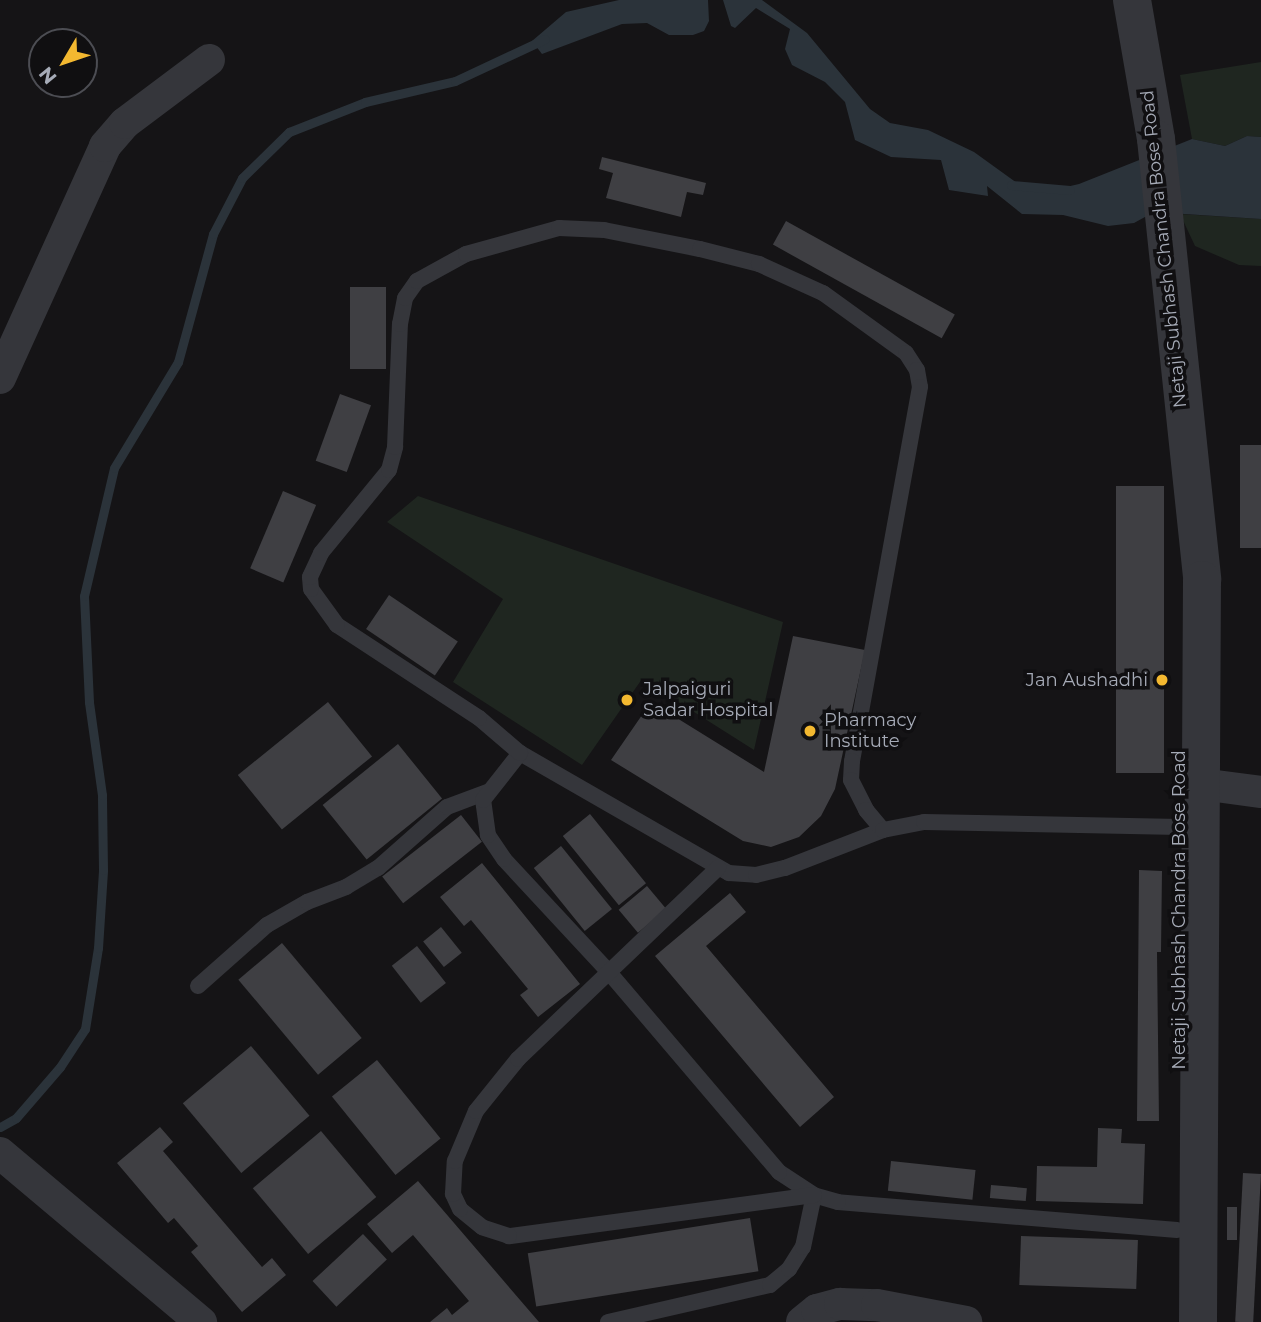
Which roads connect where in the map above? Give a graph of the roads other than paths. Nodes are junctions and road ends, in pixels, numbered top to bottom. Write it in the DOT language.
graph roads {
  1 [pos="1132,0"];
  2 [pos="209,60"];
  3 [pos="0,379"];
  4 [pos="1190,498"];
  5 [pos="520,753"];
  6 [pos="1201,784"];
  7 [pos="487,792"];
  8 [pos="1261,792"];
  9 [pos="1180,828"];
  10 [pos="883,830"];
  11 [pos="718,868"];
  12 [pos="607,971"];
  13 [pos="198,986"];
  14 [pos="0,1153"];
  15 [pos="814,1195"];
  16 [pos="1177,1230"];
  17 [pos="201,1322"];
  18 [pos="608,1322"];
  19 [pos="802,1322"];
  20 [pos="966,1322"];
  21 [pos="1177,1322"];
  22 [pos="1198,1322"];
  1 -- 4 [label="street, Netaji Subhash Chandra Bose Road"];
  2 -- 3 [label="street"];
  4 -- 6 [label="street, Netaji Subhash Chandra Bose Road"];
  4 -- 9 [label="street, Netaji Subhash Chandra Bose Road"];
  5 -- 7 [label="lane"];
  5 -- 10 [label="lane"];
  5 -- 11 [label="lane"];
  6 -- 8 [label="street"];
  6 -- 22 [label="street, Netaji Subhash Chandra Bose Road"];
  7 -- 12 [label="lane"];
  7 -- 13 [label="lane"];
  9 -- 10 [label="lane"];
  9 -- 16 [label="street, Netaji Subhash Chandra Bose Road"];
  10 -- 11 [label="lane"];
  11 -- 12 [label="lane"];
  12 -- 15 [label="lane"];
  12 -- 15 [label="lane"];
  14 -- 17 [label="street"];
  15 -- 16 [label="lane"];
  15 -- 18 [label="lane"];
  16 -- 21 [label="street, Netaji Subhash Chandra Bose Road"];
  19 -- 20 [label="street"];
}
